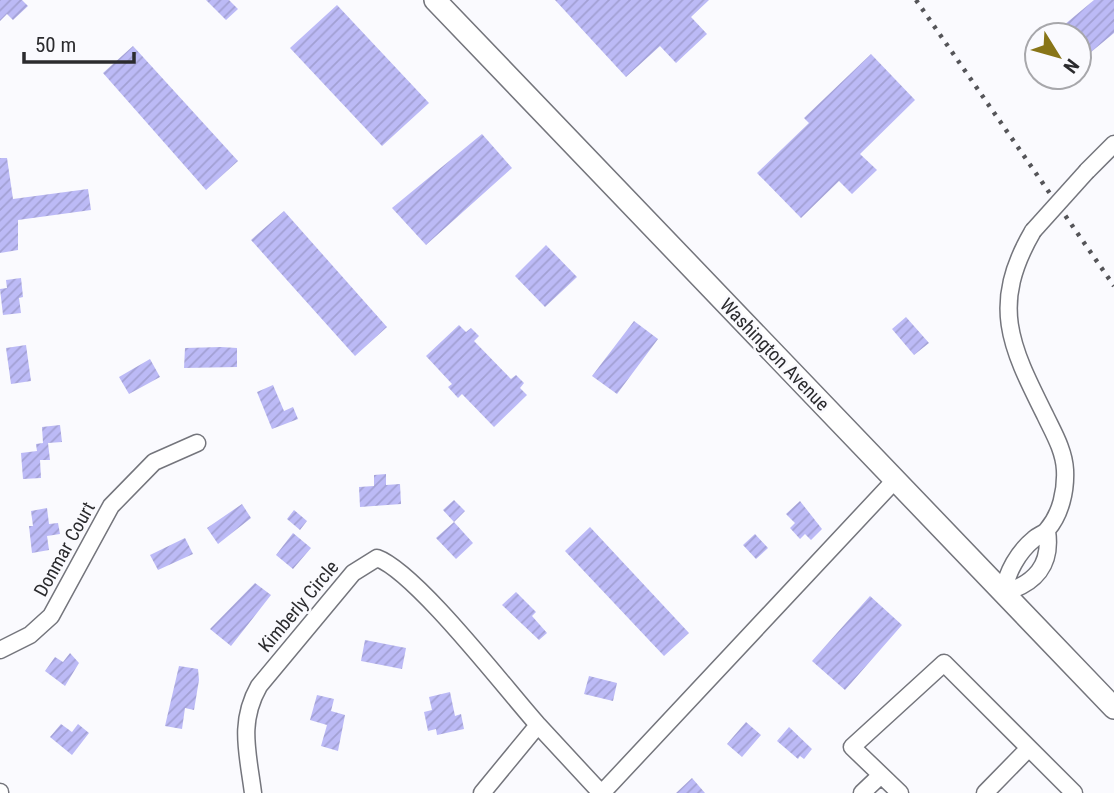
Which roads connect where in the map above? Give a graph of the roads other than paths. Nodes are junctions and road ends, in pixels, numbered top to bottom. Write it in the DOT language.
graph roads {
  1 [pos="435,0"];
  2 [pos="1114,144"];
  3 [pos="197,443"];
  4 [pos="896,479"];
  5 [pos="1046,531"];
  6 [pos="1003,593"];
  7 [pos="0,650"];
  8 [pos="1114,708"];
  9 [pos="538,725"];
  10 [pos="1029,748"];
  11 [pos="881,775"];
  12 [pos="995,790"];
  13 [pos="253,793"];
  14 [pos="482,793"];
  15 [pos="602,793"];
  16 [pos="862,793"];
  17 [pos="900,793"];
  18 [pos="1074,793"];
  1 -- 4 [label="main road, Washington Avenue"];
  2 -- 5 [label="street, bridge"];
  3 -- 7 [label="street, Donmar Court"];
  4 -- 6 [label="main road, Washington Avenue"];
  4 -- 15 [label="street, Kimberly Circle"];
  5 -- 6 [label="street"];
  5 -- 6 [label="street"];
  6 -- 8 [label="main road, Washington Avenue"];
  9 -- 13 [label="street, Kimberly Circle"];
  9 -- 14 [label="street"];
  9 -- 15 [label="street, Kimberly Circle"];
  10 -- 11 [label="street"];
  10 -- 12 [label="street"];
  10 -- 18 [label="street"];
  11 -- 16 [label="street"];
  11 -- 17 [label="street"];
}
